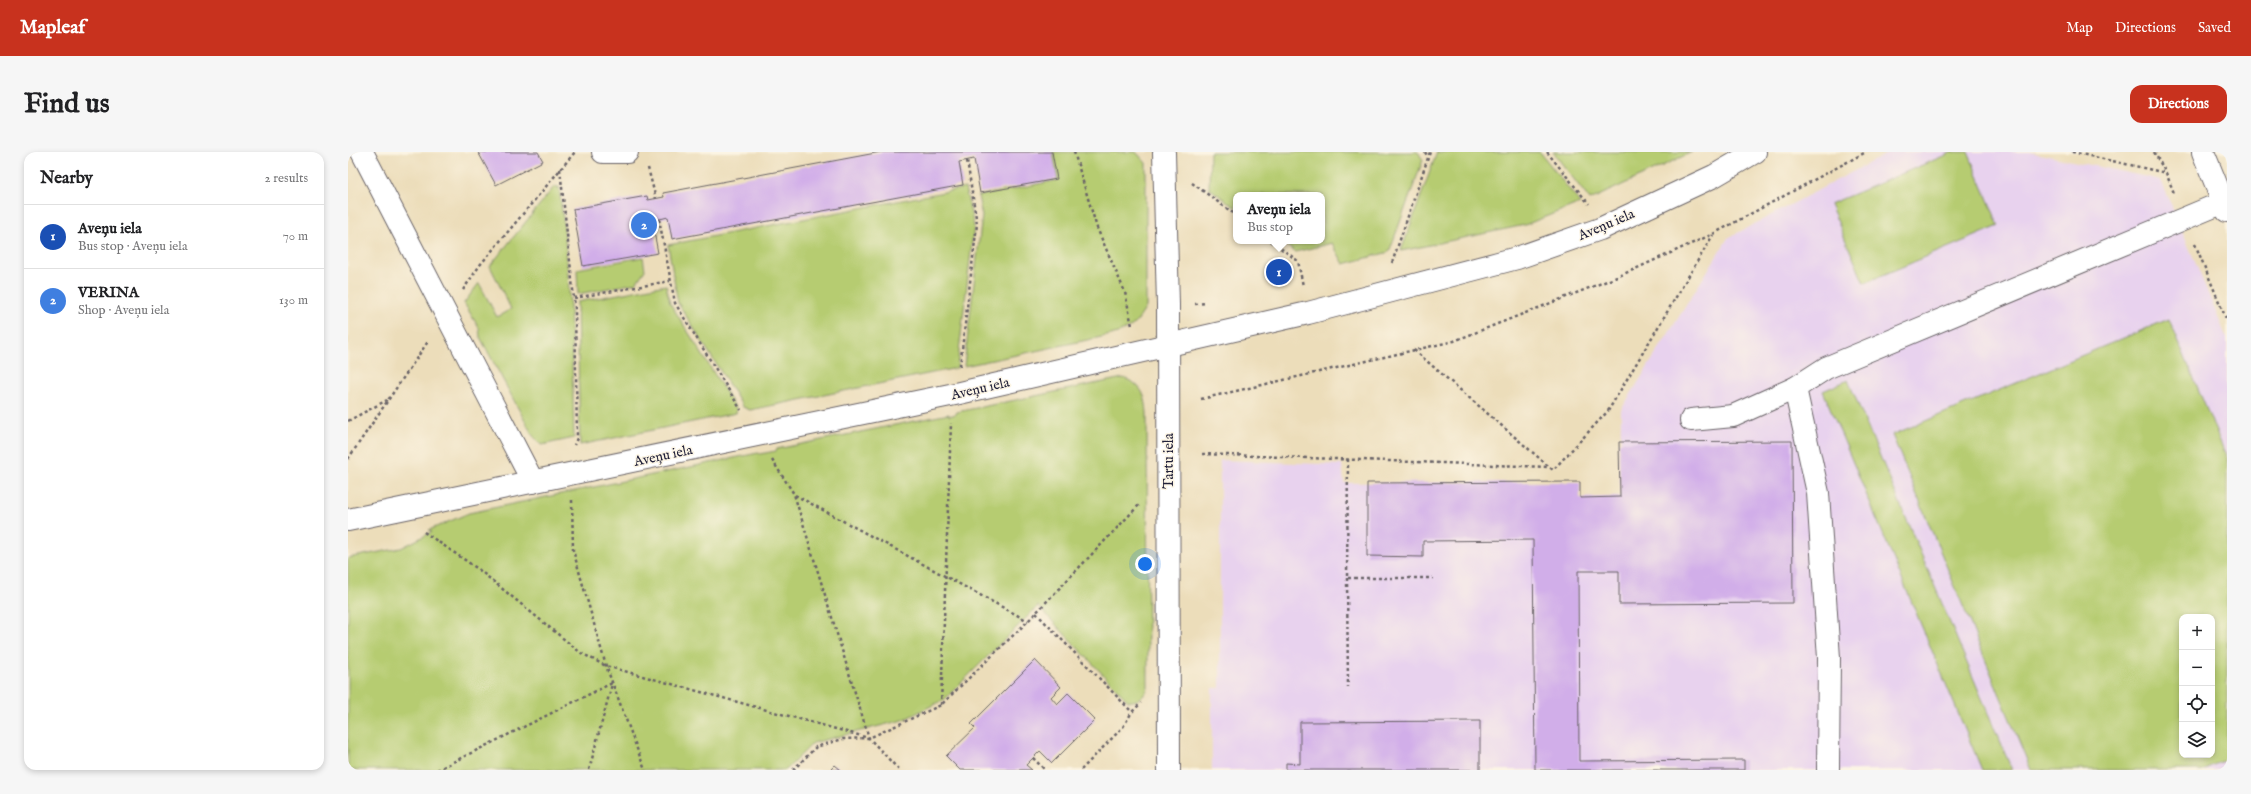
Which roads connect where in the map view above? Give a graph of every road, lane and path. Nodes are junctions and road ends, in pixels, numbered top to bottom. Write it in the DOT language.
graph roads {
  1 [pos="362,152"];
  2 [pos="603,152"];
  3 [pos="627,152"];
  4 [pos="1074,152"];
  5 [pos="1164,152"];
  6 [pos="1425,152"];
  7 [pos="1430,152"];
  8 [pos="1547,152"];
  9 [pos="1755,152"];
  10 [pos="1866,152"];
  11 [pos="2154,152"];
  12 [pos="2203,152"];
  13 [pos="1428,157"];
  14 [pos="967,160"];
  15 [pos="560,169"];
  16 [pos="650,169"];
  17 [pos="2166,173"];
  18 [pos="1187,180"];
  19 [pos="656,199"];
  20 [pos="2225,206"];
  21 [pos="1592,207"];
  22 [pos="1233,213"];
  23 [pos="659,219"];
  24 [pos="1713,234"];
  25 [pos="1275,244"];
  26 [pos="670,281"];
  27 [pos="1382,292"];
  28 [pos="574,298"];
  29 [pos="1308,313"];
  30 [pos="1133,328"];
  31 [pos="1168,346"];
  32 [pos="1414,350"];
  33 [pos="961,363"];
  34 [pos="1794,388"];
  35 [pos="388,399"];
  36 [pos="1201,399"];
  37 [pos="740,408"];
  38 [pos="348,420"];
  39 [pos="951,420"];
  40 [pos="1691,420"];
  41 [pos="577,438"];
  42 [pos="1202,454"];
  43 [pos="771,458"];
  44 [pos="1348,460"];
  45 [pos="1549,467"];
  46 [pos="1168,475"];
  47 [pos="533,482"];
  48 [pos="572,493"];
  49 [pos="794,494"];
  50 [pos="419,505"];
  51 [pos="348,520"];
  52 [pos="945,576"];
  53 [pos="1348,578"];
  54 [pos="1433,578"];
  55 [pos="1036,613"];
  56 [pos="1028,621"];
  57 [pos="606,666"];
  58 [pos="1168,679"];
  59 [pos="612,683"];
  60 [pos="1348,687"];
  61 [pos="941,705"];
  62 [pos="1132,712"];
  63 [pos="868,738"];
  64 [pos="1033,758"];
  65 [pos="437,770"];
  66 [pos="589,770"];
  67 [pos="645,770"];
  68 [pos="793,770"];
  69 [pos="899,770"];
  70 [pos="1045,770"];
  71 [pos="1081,770"];
  72 [pos="1169,770"];
  73 [pos="1828,770"];
  1 -- 47 [label="street"];
  2 -- 3 [label="street"];
  4 -- 30 [label="path"];
  5 -- 31 [label="street, Tartu iela"];
  6 -- 13 [label="path"];
  7 -- 13 [label="path"];
  8 -- 21 [label="path"];
  9 -- 27 [label="street, Aveņu iela"];
  10 -- 24 [label="path"];
  11 -- 17 [label="path"];
  12 -- 20 [label="street"];
  13 -- 27 [label="path"];
  14 -- 33 [label="path"];
  15 -- 28 [label="path"];
  16 -- 19 [label="path"];
  18 -- 22 [label="path"];
  20 -- 34 [label="street"];
  23 -- 26 [label="path"];
  24 -- 32 [label="path"];
  24 -- 45 [label="path"];
  25 -- 29 [label="path"];
  26 -- 28 [label="path"];
  26 -- 37 [label="path"];
  27 -- 29 [label="street, Aveņu iela"];
  28 -- 41 [label="path"];
  29 -- 31 [label="street, Aveņu iela"];
  31 -- 46 [label="street, Tartu iela"];
  31 -- 47 [label="street, Aveņu iela"];
  32 -- 36 [label="path"];
  32 -- 45 [label="path"];
  34 -- 40 [label="street"];
  34 -- 73 [label="street"];
  35 -- 38 [label="path"];
  39 -- 52 [label="path"];
  42 -- 44 [label="path"];
  43 -- 49 [label="path"];
  44 -- 45 [label="path"];
  44 -- 53 [label="path"];
  46 -- 55 [label="path"];
  46 -- 58 [label="street, Tartu iela"];
  47 -- 50 [label="street, Aveņu iela"];
  48 -- 57 [label="path"];
  49 -- 52 [label="path"];
  49 -- 63 [label="path"];
  50 -- 51 [label="street, Aveņu iela"];
  50 -- 57 [label="path"];
  52 -- 56 [label="path"];
  52 -- 61 [label="path"];
  53 -- 54 [label="path"];
  53 -- 60 [label="path"];
  55 -- 56 [label="path"];
  55 -- 62 [label="path"];
  56 -- 61 [label="path"];
  57 -- 59 [label="path"];
  57 -- 63 [label="path"];
  58 -- 62 [label="path"];
  58 -- 72 [label="street, Tartu iela"];
  59 -- 65 [label="path"];
  59 -- 66 [label="path"];
  59 -- 67 [label="path"];
  61 -- 63 [label="path"];
  62 -- 71 [label="path"];
  63 -- 68 [label="path"];
  63 -- 69 [label="path"];
  64 -- 70 [label="path"];
}
